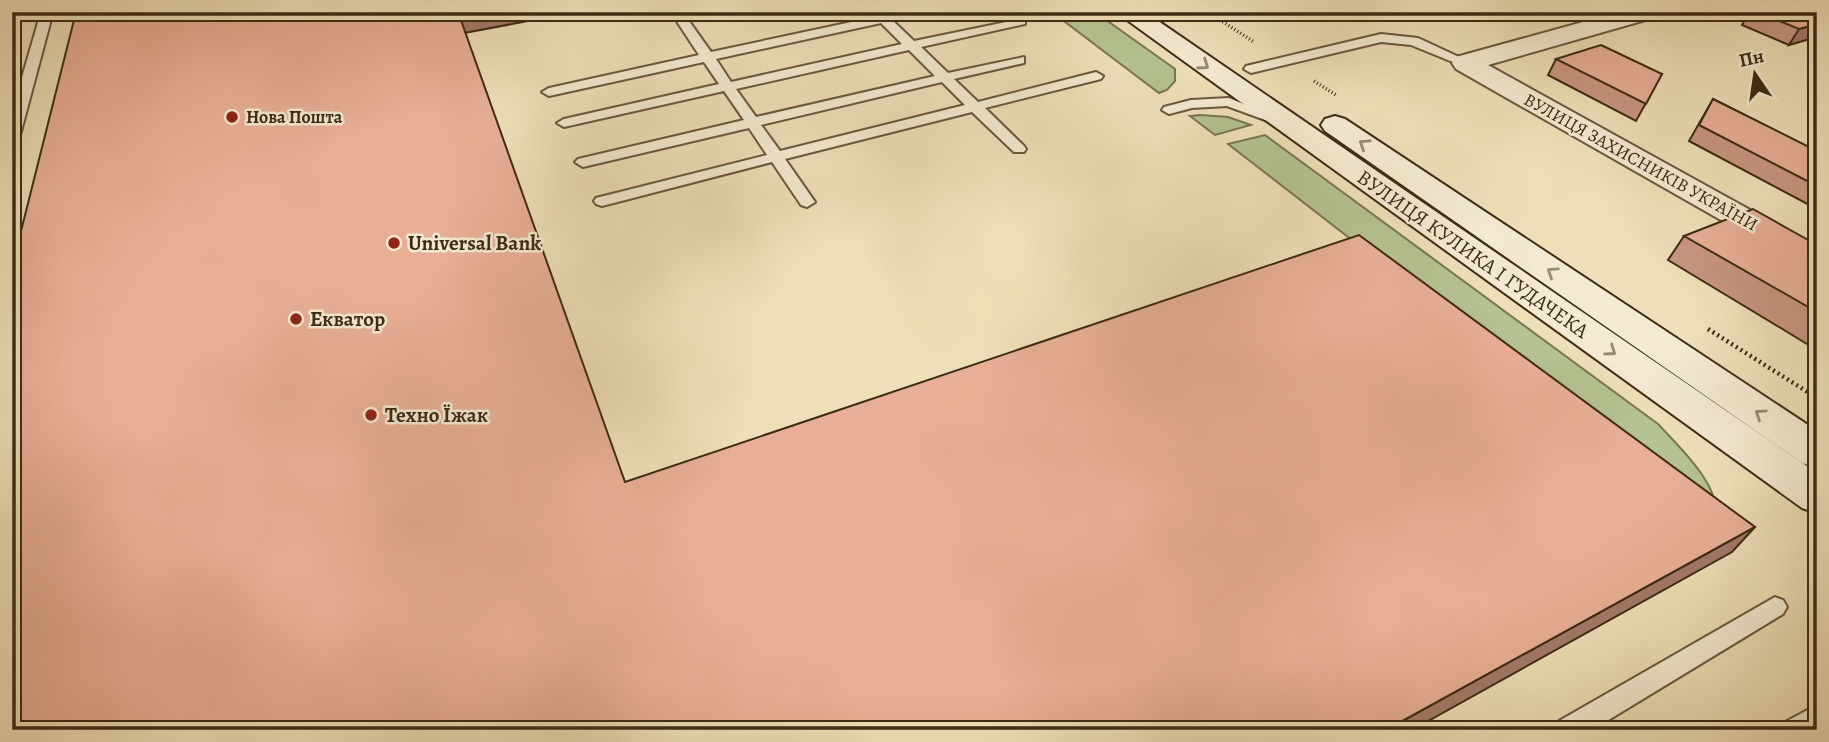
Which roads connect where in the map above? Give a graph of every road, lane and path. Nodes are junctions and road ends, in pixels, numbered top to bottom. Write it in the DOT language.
graph roads {
  1 [pos="47,12"];
  2 [pos="912,12"];
  3 [pos="1128,12"];
  4 [pos="1166,12"];
  5 [pos="1647,12"];
  6 [pos="881,15"];
  7 [pos="680,17"];
  8 [pos="1021,21"];
  9 [pos="913,46"];
  10 [pos="708,57"];
  11 [pos="1019,60"];
  12 [pos="1465,63"];
  13 [pos="1251,69"];
  14 [pos="944,76"];
  15 [pos="1096,76"];
  16 [pos="727,86"];
  17 [pos="549,92"];
  18 [pos="975,107"];
  19 [pos="1169,110"];
  20 [pos="751,121"];
  21 [pos="564,123"];
  22 [pos="1290,125"];
  23 [pos="12,139"];
  24 [pos="1019,149"];
  25 [pos="777,159"];
  26 [pos="583,162"];
  27 [pos="602,201"];
  28 [pos="807,202"];
  29 [pos="1817,261"];
  30 [pos="1817,452"];
  31 [pos="1817,496"];
  32 [pos="1775,607"];
  33 [pos="1817,717"];
  34 [pos="1568,730"];
  35 [pos="1796,730"];
  1 -- 23 [label="lane"];
  2 -- 6 [label="lane"];
  3 -- 22 [label="main road, ВУЛИЦЯ КУЛИКА І ГУДАЧЕКА, one-way"];
  4 -- 13 [label="main road, ВУЛИЦЯ КУЛИКА І ГУДАЧЕКА"];
  5 -- 12 [label="main road"];
  6 -- 9 [label="lane"];
  6 -- 10 [label="lane"];
  7 -- 10 [label="lane"];
  8 -- 9 [label="lane"];
  9 -- 14 [label="lane"];
  9 -- 16 [label="lane"];
  10 -- 16 [label="lane"];
  10 -- 17 [label="lane"];
  11 -- 14 [label="lane"];
  12 -- 13 [label="lane"];
  12 -- 29 [label="main road, ВУЛИЦЯ ЗАХИСНИКІВ УКРАЇНИ"];
  30 -- 13 [label="main road, ВУЛИЦЯ КУЛИКА І ГУДАЧЕКА, one-way"];
  14 -- 18 [label="lane"];
  14 -- 20 [label="lane"];
  15 -- 18 [label="lane"];
  16 -- 20 [label="lane"];
  16 -- 21 [label="lane"];
  18 -- 24 [label="lane"];
  18 -- 25 [label="lane"];
  19 -- 22 [label="lane"];
  20 -- 25 [label="lane"];
  20 -- 26 [label="lane"];
  22 -- 31 [label="main road, ВУЛИЦЯ КУЛИКА І ГУДАЧЕКА, one-way"];
  25 -- 27 [label="lane"];
  25 -- 28 [label="lane"];
  32 -- 34 [label="lane"];
  33 -- 35 [label="lane"];
}
